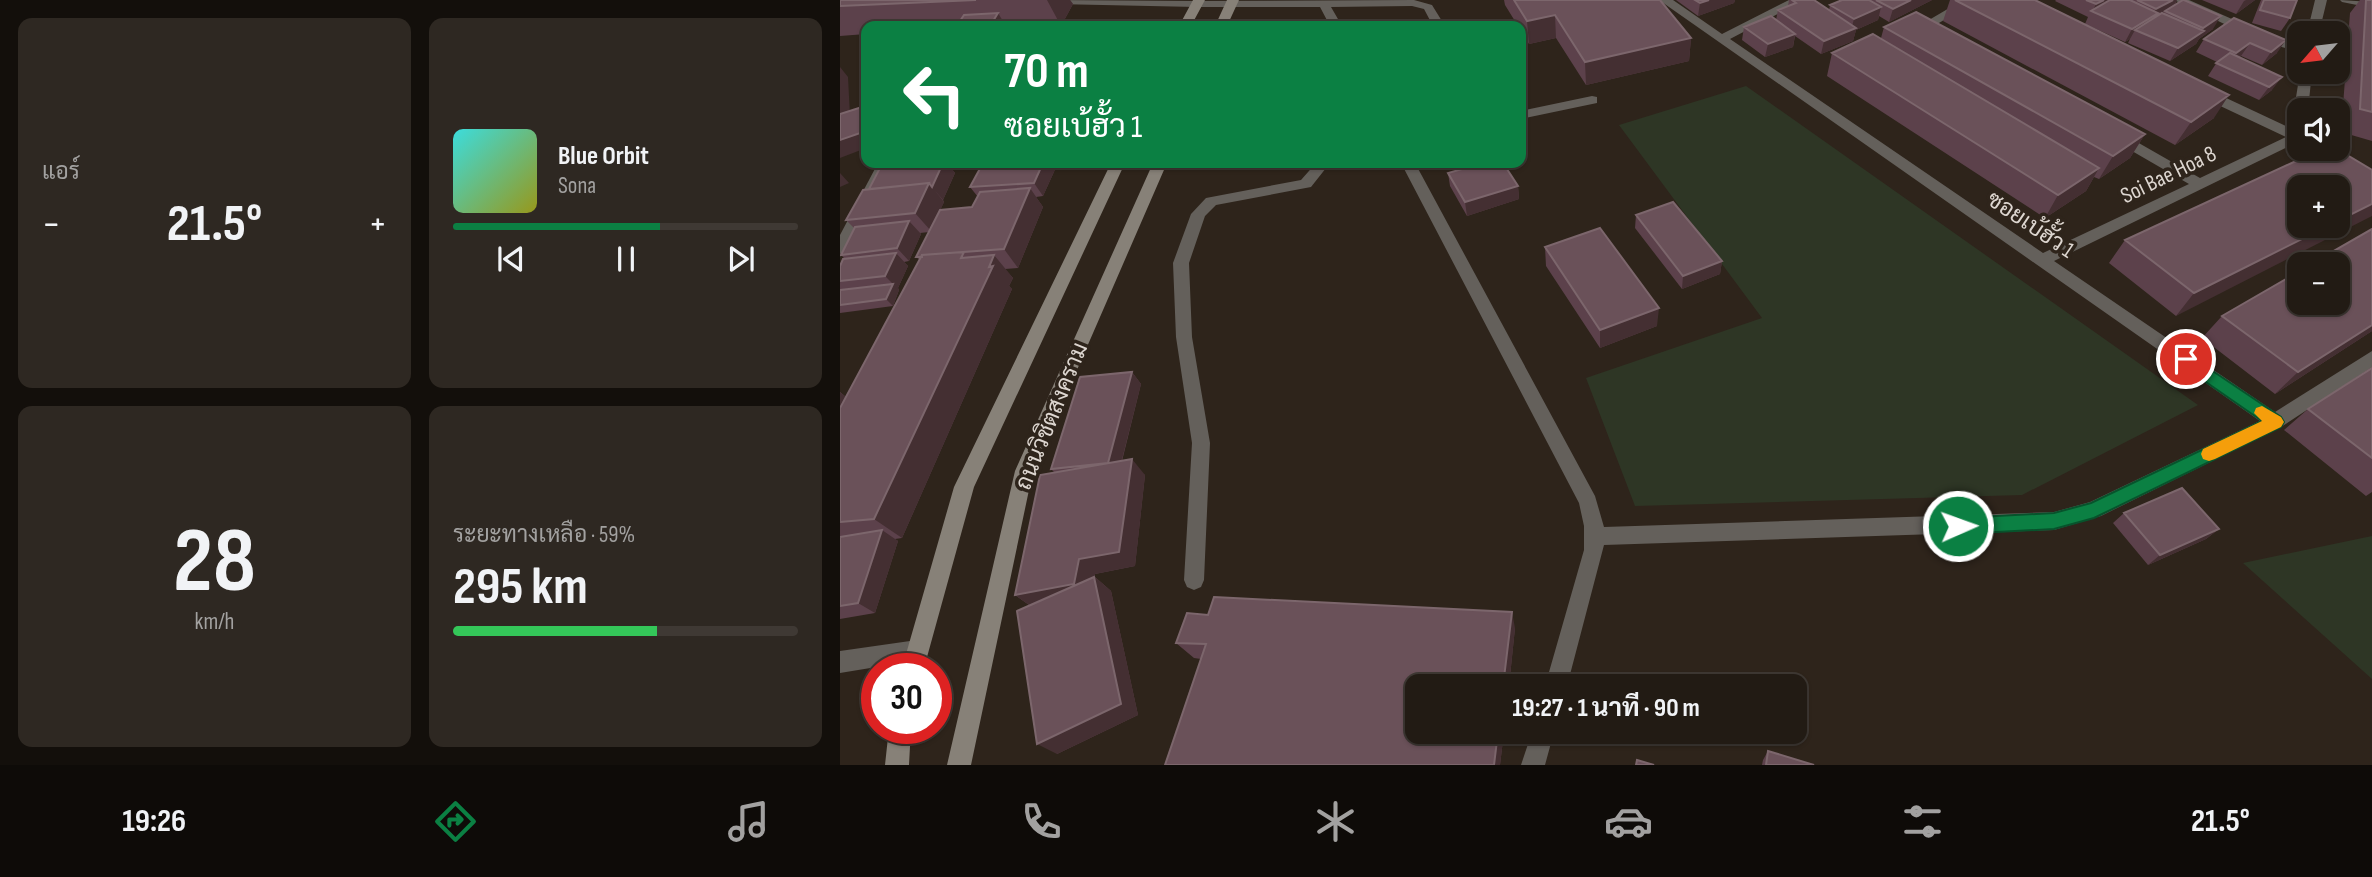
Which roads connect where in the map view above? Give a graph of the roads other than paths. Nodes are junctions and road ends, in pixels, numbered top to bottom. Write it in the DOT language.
graph roads {
  1 [pos="1665,0"];
  2 [pos="1798,0"];
  3 [pos="1972,0"];
  4 [pos="2180,0"];
  5 [pos="2321,0"];
  6 [pos="2346,0"];
  7 [pos="1038,1"];
  8 [pos="1198,2"];
  9 [pos="1232,2"];
  10 [pos="1324,4"];
  11 [pos="2372,5"];
  12 [pos="1188,21"];
  13 [pos="1223,21"];
  14 [pos="1333,21"];
  15 [pos="1436,21"];
  16 [pos="2316,21"];
  17 [pos="1935,33"];
  18 [pos="1722,40"];
  19 [pos="2287,44"];
  20 [pos="2185,84"];
  21 [pos="1592,100"];
  22 [pos="1526,114"];
  23 [pos="2104,129"];
  24 [pos="2287,132"];
  25 [pos="2287,142"];
  26 [pos="882,168"];
  27 [pos="1116,168"];
  28 [pos="1158,168"];
  29 [pos="1320,168"];
  30 [pos="1411,168"];
  31 [pos="2200,184"];
  32 [pos="840,249"];
  33 [pos="2043,260"];
  34 [pos="2372,358"];
  35 [pos="2276,422"];
  36 [pos="1594,536"];
  37 [pos="1194,580"];
  38 [pos="917,653"];
  39 [pos="861,661"];
  40 [pos="840,662"];
  41 [pos="1559,674"];
  42 [pos="899,744"];
  43 [pos="1539,744"];
  44 [pos="957,764"];
  45 [pos="897,765"];
  46 [pos="1533,765"];
  1 -- 18 [label="street, ซอยเบ้ฮั้ว 1"];
  2 -- 18 [label="street"];
  3 -- 17 [label="street"];
  4 -- 19 [label="street"];
  5 -- 16 [label="street"];
  6 -- 11 [label="street"];
  7 -- 8 [label="lane"];
  8 -- 9 [label="street"];
  8 -- 12 [label="main road"];
  9 -- 10 [label="street"];
  9 -- 13 [label="main road"];
  10 -- 14 [label="street"];
  10 -- 15 [label="street"];
  18 -- 33 [label="street, ซอยเบ้ฮั้ว 1"];
  20 -- 24 [label="street"];
  21 -- 22 [label="street"];
  23 -- 31 [label="street"];
  25 -- 31 [label="street, Soi Bae Hoa 8"];
  26 -- 32 [label="street"];
  27 -- 38 [label="main road, ถนนวิชิตสงคราม"];
  28 -- 44 [label="main road, ถนนวิชิตสงคราม"];
  29 -- 37 [label="street"];
  30 -- 36 [label="street"];
  31 -- 33 [label="street, Soi Bae Hoa 8"];
  33 -- 35 [label="street, ซอยเบ้ฮั้ว 1"];
  34 -- 35 [label="street"];
  35 -- 36 [label="street"];
  36 -- 41 [label="street"];
  39 -- 40 [label="street"];
  42 -- 45 [label="main road"];
  43 -- 46 [label="street"];
}
